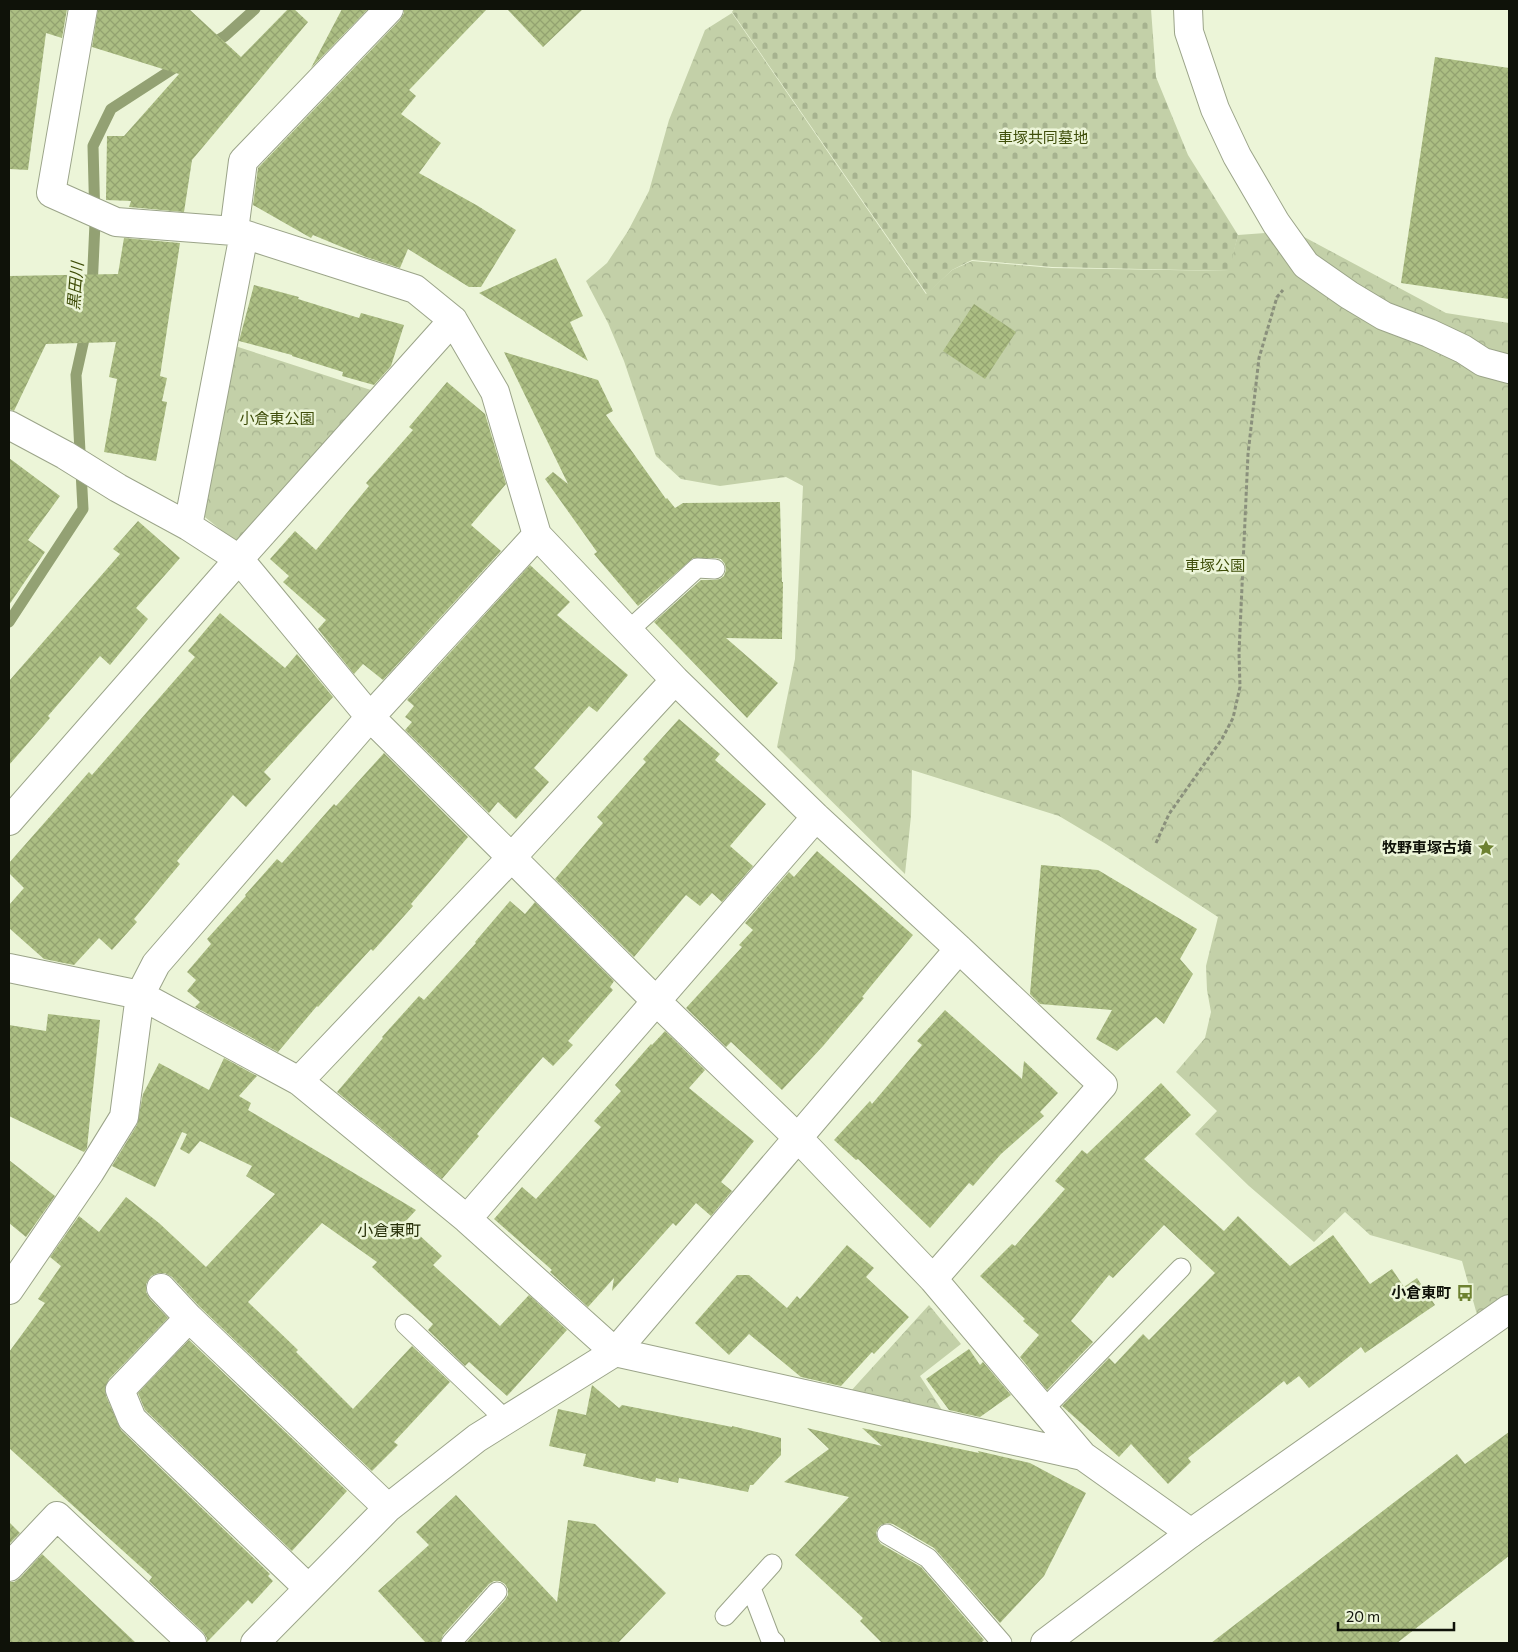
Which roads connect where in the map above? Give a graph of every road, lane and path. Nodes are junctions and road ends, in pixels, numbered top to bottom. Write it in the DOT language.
graph roads {
  1 [pos="83,9"];
  2 [pos="389,9"];
  3 [pos="1188,9"];
  4 [pos="239,232"];
  5 [pos="1306,265"];
  6 [pos="453,320"];
  7 [pos="1509,369"];
  8 [pos="9,425"];
  9 [pos="188,526"];
  10 [pos="537,535"];
  11 [pos="238,559"];
  12 [pos="715,569"];
  13 [pos="628,631"];
  14 [pos="675,680"];
  15 [pos="370,717"];
  16 [pos="816,817"];
  17 [pos="9,820"];
  18 [pos="1156,843"];
  19 [pos="511,858"];
  20 [pos="959,949"];
  21 [pos="9,968"];
  22 [pos="140,995"];
  23 [pos="657,1002"];
  24 [pos="299,1081"];
  25 [pos="798,1138"];
  26 [pos="467,1219"];
  27 [pos="1181,1268"];
  28 [pos="932,1279"];
  29 [pos="161,1288"];
  30 [pos="9,1290"];
  31 [pos="1509,1309"];
  32 [pos="189,1318"];
  33 [pos="405,1324"];
  34 [pos="615,1352"];
  35 [pos="1044,1409"];
  36 [pos="506,1420"];
  37 [pos="1083,1456"];
  38 [pos="388,1508"];
  39 [pos="1191,1533"];
  40 [pos="887,1534"];
  41 [pos="772,1564"];
  42 [pos="9,1567"];
  43 [pos="308,1588"];
  44 [pos="751,1588"];
  45 [pos="498,1592"];
  46 [pos="726,1616"];
  47 [pos="192,1643"];
  48 [pos="255,1643"];
  49 [pos="451,1643"];
  50 [pos="775,1643"];
  51 [pos="1002,1643"];
  52 [pos="1045,1643"];
  1 -- 4 [label="street"];
  2 -- 4 [label="street"];
  3 -- 5 [label="street"];
  4 -- 6 [label="street"];
  4 -- 9 [label="street"];
  5 -- 7 [label="street"];
  5 -- 18 [label="path"];
  6 -- 10 [label="street"];
  6 -- 11 [label="street"];
  8 -- 9 [label="street"];
  9 -- 11 [label="street"];
  10 -- 13 [label="street"];
  10 -- 15 [label="street"];
  11 -- 15 [label="street"];
  11 -- 17 [label="street"];
  12 -- 13 [label="lane"];
  13 -- 14 [label="street"];
  14 -- 16 [label="street"];
  14 -- 19 [label="street"];
  15 -- 19 [label="street"];
  15 -- 22 [label="street"];
  16 -- 20 [label="street"];
  16 -- 23 [label="street"];
  19 -- 23 [label="street"];
  19 -- 24 [label="street"];
  20 -- 25 [label="street"];
  20 -- 28 [label="street"];
  21 -- 22 [label="street"];
  22 -- 24 [label="street"];
  22 -- 30 [label="street"];
  23 -- 25 [label="street"];
  23 -- 26 [label="street"];
  24 -- 26 [label="street"];
  25 -- 28 [label="street"];
  25 -- 34 [label="street"];
  26 -- 34 [label="street"];
  27 -- 35 [label="lane"];
  28 -- 35 [label="street"];
  29 -- 32 [label="street"];
  31 -- 39 [label="street"];
  32 -- 38 [label="street"];
  32 -- 43 [label="street"];
  33 -- 36 [label="lane"];
  34 -- 36 [label="street"];
  34 -- 37 [label="street"];
  35 -- 37 [label="street"];
  36 -- 38 [label="street"];
  37 -- 39 [label="street"];
  38 -- 43 [label="street"];
  39 -- 52 [label="street"];
  40 -- 51 [label="lane"];
  41 -- 44 [label="lane"];
  42 -- 47 [label="street"];
  43 -- 48 [label="street"];
  44 -- 46 [label="lane"];
  44 -- 50 [label="lane"];
  45 -- 49 [label="lane"];
}
